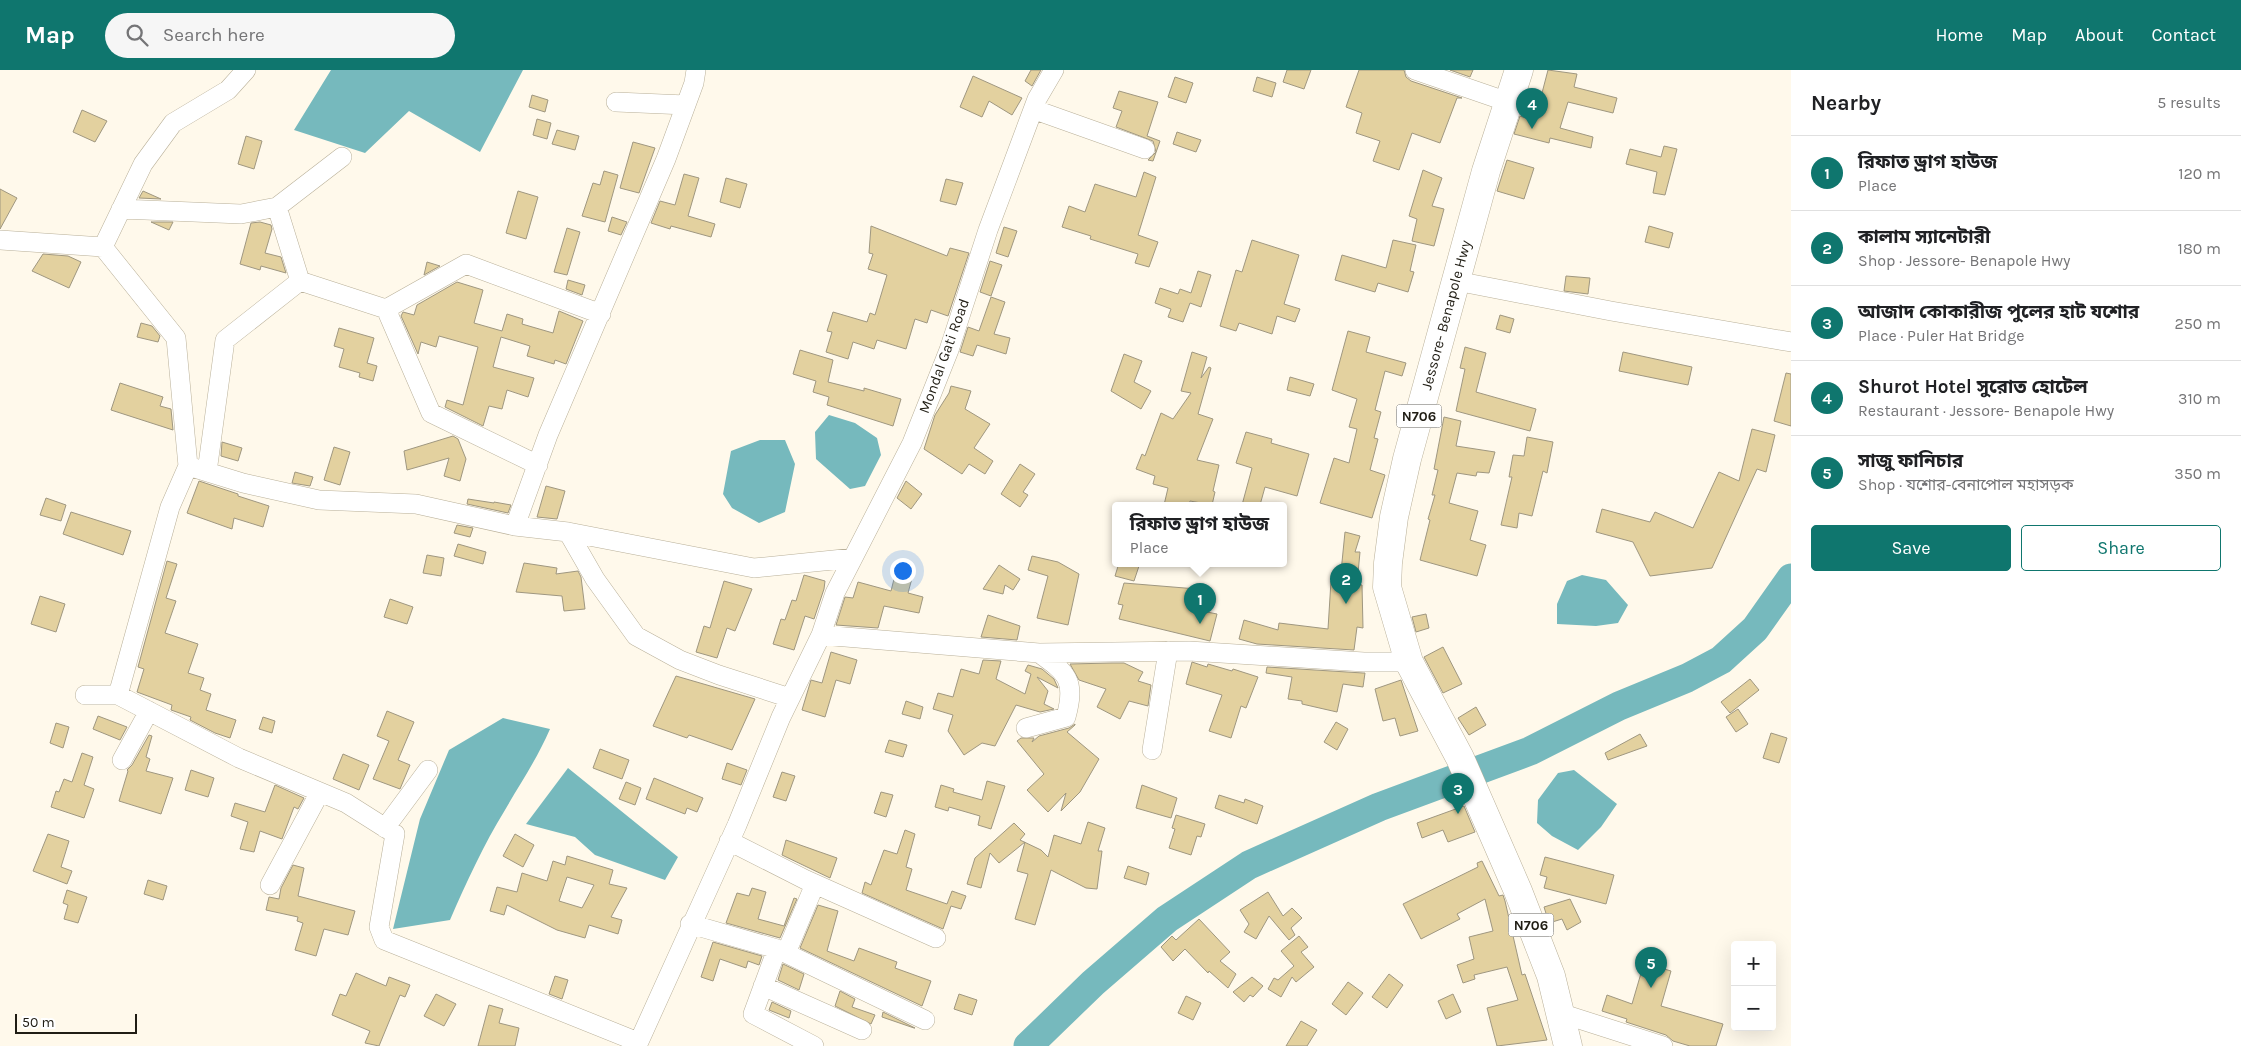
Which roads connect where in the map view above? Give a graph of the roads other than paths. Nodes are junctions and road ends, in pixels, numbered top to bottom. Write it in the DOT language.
graph roads {
  1 [pos="246,70"];
  2 [pos="696,70"];
  3 [pos="1054,70"];
  4 [pos="1415,70"];
  5 [pos="1519,70"];
  6 [pos="616,102"];
  7 [pos="1508,102"];
  8 [pos="686,105"];
  9 [pos="1041,112"];
  10 [pos="1145,149"];
  11 [pos="342,157"];
  12 [pos="277,207"];
  13 [pos="121,209"];
  14 [pos="0,240"];
  15 [pos="103,247"];
  16 [pos="300,280"];
  17 [pos="1456,281"];
  18 [pos="386,309"];
  19 [pos="601,314"];
  20 [pos="1791,342"];
  21 [pos="538,465"];
  22 [pos="188,466"];
  23 [pos="207,472"];
  24 [pos="515,526"];
  25 [pos="568,532"];
  26 [pos="853,558"];
  27 [pos="820,636"];
  28 [pos="1168,651"];
  29 [pos="1039,653"];
  30 [pos="1409,662"];
  31 [pos="85,695"];
  32 [pos="118,695"];
  33 [pos="790,698"];
  34 [pos="148,711"];
  35 [pos="1026,728"];
  36 [pos="1152,750"];
  37 [pos="122,760"];
  38 [pos="428,770"];
  39 [pos="320,792"];
  40 [pos="386,828"];
  41 [pos="729,841"];
  42 [pos="815,884"];
  43 [pos="270,885"];
  44 [pos="690,924"];
  45 [pos="936,938"];
  46 [pos="781,951"];
  47 [pos="763,986"];
  48 [pos="1560,1013"];
  49 [pos="925,1020"];
  50 [pos="862,1030"];
  51 [pos="638,1044"];
  52 [pos="814,1046"];
  53 [pos="1568,1046"];
  54 [pos="1662,1046"];
  1 -- 13 [label="street"];
  2 -- 8 [label="street"];
  3 -- 26 [label="street, Mondal Gati Road"];
  4 -- 7 [label="street"];
  5 -- 7 [label="highway, Jessore- Benapole Hwy / N706"];
  6 -- 8 [label="street"];
  7 -- 17 [label="highway, Jessore- Benapole Hwy / N706"];
  8 -- 19 [label="street"];
  9 -- 10 [label="street"];
  11 -- 12 [label="street"];
  12 -- 13 [label="street"];
  12 -- 16 [label="street"];
  13 -- 15 [label="street"];
  14 -- 15 [label="street"];
  15 -- 22 [label="street"];
  16 -- 18 [label="street"];
  16 -- 23 [label="street"];
  17 -- 20 [label="street"];
  17 -- 30 [label="highway, Jessore- Benapole Hwy / N706"];
  18 -- 19 [label="street"];
  18 -- 21 [label="street"];
  19 -- 21 [label="street"];
  21 -- 24 [label="street"];
  22 -- 23 [label="street"];
  22 -- 32 [label="street"];
  23 -- 24 [label="street"];
  24 -- 25 [label="street"];
  25 -- 26 [label="street"];
  25 -- 33 [label="street"];
  26 -- 27 [label="street, Mondal Gati Road"];
  27 -- 29 [label="street"];
  27 -- 33 [label="street, Mondal Gati Road"];
  28 -- 29 [label="street"];
  28 -- 30 [label="street"];
  28 -- 36 [label="street"];
  29 -- 35 [label="street"];
  30 -- 48 [label="highway, Jessore- Benapole Hwy / N706"];
  31 -- 32 [label="street"];
  32 -- 34 [label="street"];
  33 -- 41 [label="street, Mondal Gati Road"];
  34 -- 37 [label="street"];
  34 -- 39 [label="street"];
  38 -- 40 [label="street"];
  39 -- 40 [label="street"];
  39 -- 43 [label="street"];
  40 -- 51 [label="street"];
  41 -- 42 [label="street"];
  41 -- 44 [label="street, Mondal Gati Road"];
  42 -- 45 [label="street"];
  42 -- 46 [label="street"];
  44 -- 46 [label="street"];
  44 -- 51 [label="street, Mondal Gati Road"];
  46 -- 47 [label="street"];
  46 -- 49 [label="street"];
  47 -- 50 [label="street"];
  47 -- 52 [label="street"];
  48 -- 53 [label="highway, N706"];
  48 -- 54 [label="street"];
}
